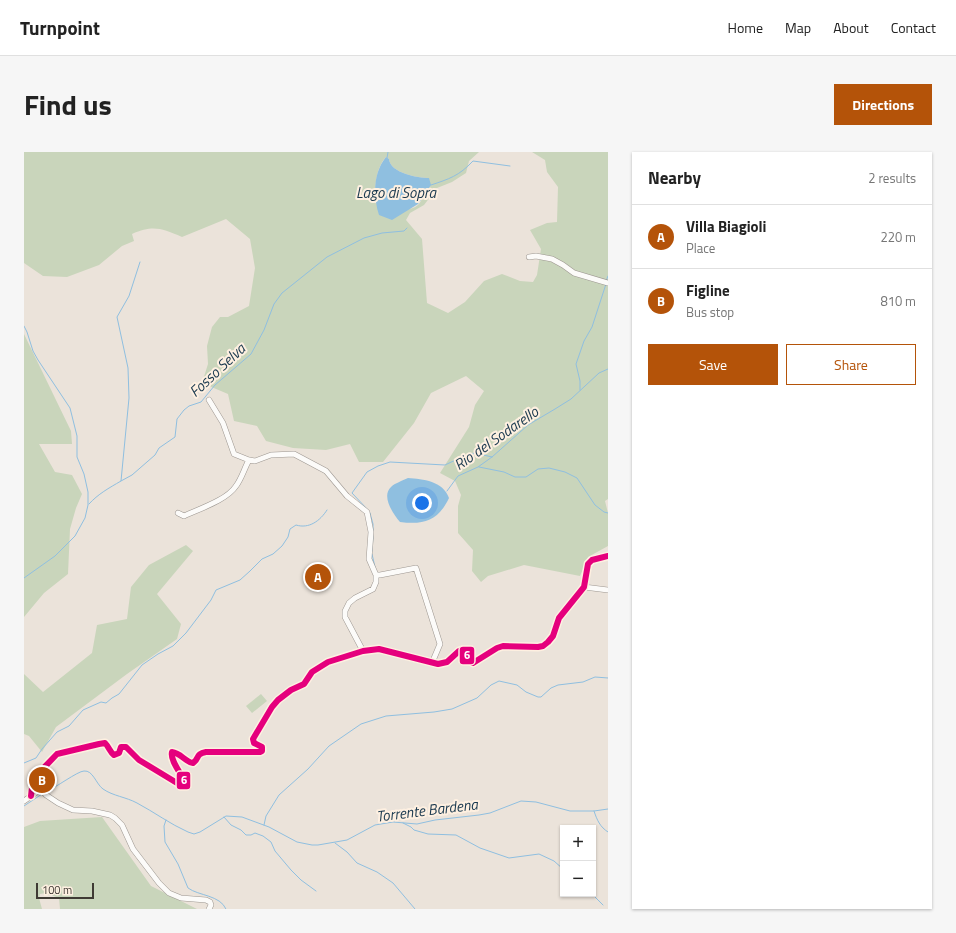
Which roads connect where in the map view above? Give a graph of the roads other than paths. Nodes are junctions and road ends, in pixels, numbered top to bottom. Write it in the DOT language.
graph roads {
  1 [pos="529,257"];
  2 [pos="605,283"];
  3 [pos="209,400"];
  4 [pos="249,460"];
  5 [pos="178,513"];
  6 [pos="608,556"];
  7 [pos="376,575"];
  8 [pos="584,586"];
  9 [pos="608,590"];
  10 [pos="364,650"];
  11 [pos="432,663"];
  12 [pos="36,776"];
  13 [pos="43,792"];
  14 [pos="30,796"];
  15 [pos="24,801"];
  16 [pos="208,909"];
  1 -- 2 [label="street"];
  3 -- 4 [label="street"];
  4 -- 5 [label="street"];
  4 -- 7 [label="street"];
  6 -- 8 [label="street"];
  7 -- 10 [label="street"];
  7 -- 11 [label="street"];
  8 -- 9 [label="street"];
  8 -- 11 [label="street"];
  10 -- 11 [label="street"];
  10 -- 12 [label="street"];
  12 -- 13 [label="street"];
  12 -- 14 [label="street"];
  13 -- 14 [label="street"];
  13 -- 16 [label="street"];
  14 -- 15 [label="street"];
}
